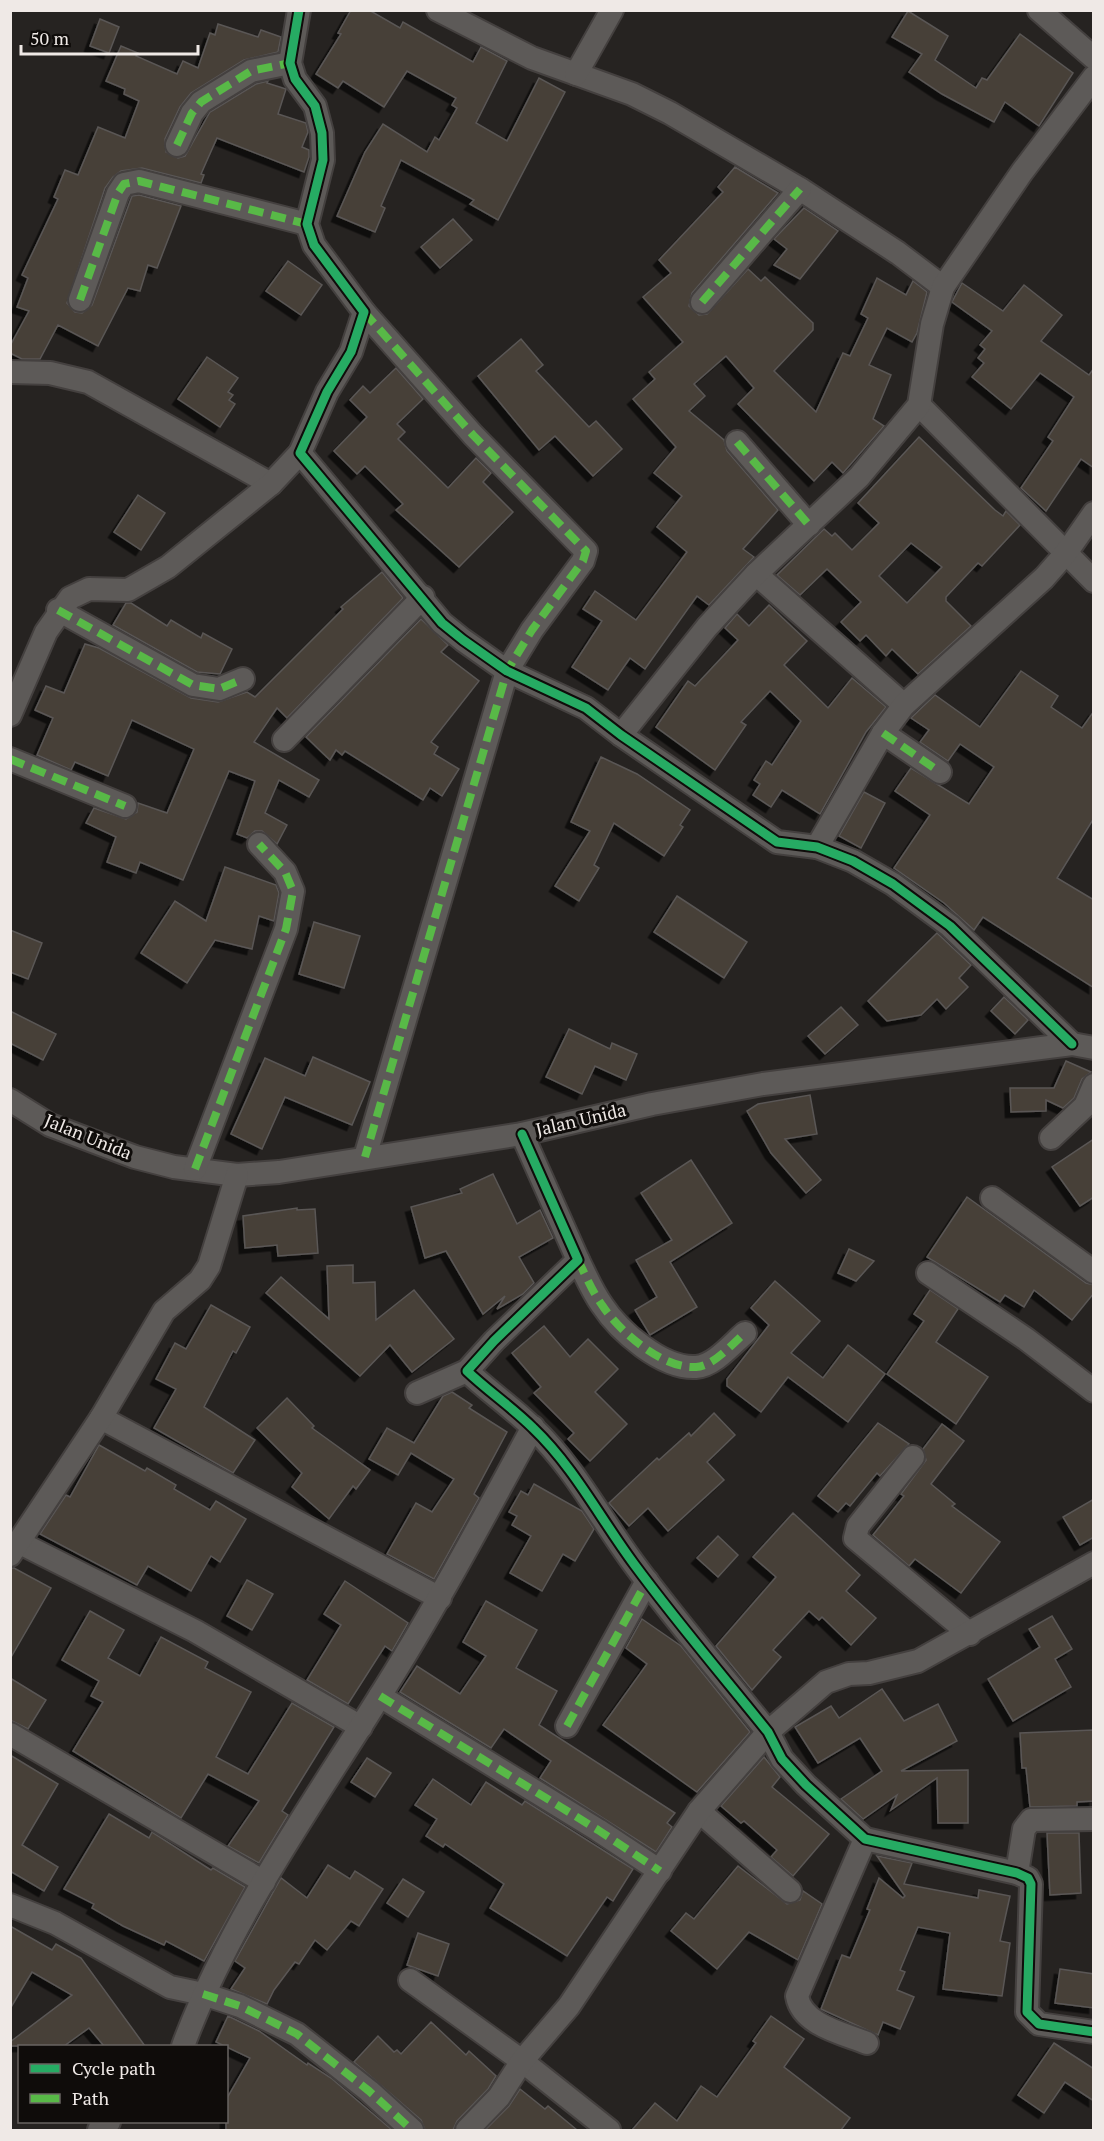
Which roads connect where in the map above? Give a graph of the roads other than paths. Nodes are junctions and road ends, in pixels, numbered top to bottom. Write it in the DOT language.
graph roads {
  1 [pos="299,10"];
  2 [pos="438,10"];
  3 [pos="612,10"];
  4 [pos="1040,10"];
  5 [pos="1094,58"];
  6 [pos="290,63"];
  7 [pos="576,74"];
  8 [pos="1094,77"];
  9 [pos="177,145"];
  10 [pos="800,189"];
  11 [pos="307,224"];
  12 [pos="943,287"];
  13 [pos="80,300"];
  14 [pos="702,302"];
  15 [pos="364,312"];
  16 [pos="10,372"];
  17 [pos="919,405"];
  18 [pos="736,442"];
  19 [pos="300,453"];
  20 [pos="271,483"];
  21 [pos="1094,513"];
  22 [pos="809,525"];
  23 [pos="1066,553"];
  24 [pos="756,574"];
  25 [pos="1094,581"];
  26 [pos="423,597"];
  27 [pos="58,610"];
  28 [pos="507,671"];
  29 [pos="243,679"];
  30 [pos="904,705"];
  31 [pos="10,715"];
  32 [pos="883,733"];
  33 [pos="621,735"];
  34 [pos="284,740"];
  35 [pos="10,759"];
  36 [pos="940,772"];
  37 [pos="124,806"];
  38 [pos="259,844"];
  39 [pos="817,847"];
  40 [pos="1083,1046"];
  41 [pos="1094,1085"];
  42 [pos="10,1100"];
  43 [pos="522,1134"];
  44 [pos="1051,1138"];
  45 [pos="365,1157"];
  46 [pos="195,1169"];
  47 [pos="237,1175"];
  48 [pos="992,1198"];
  49 [pos="578,1260"];
  50 [pos="1094,1272"];
  51 [pos="928,1273"];
  52 [pos="745,1333"];
  53 [pos="467,1371"];
  54 [pos="1094,1391"];
  55 [pos="417,1393"];
  56 [pos="102,1418"];
  57 [pos="533,1427"];
  58 [pos="913,1457"];
  59 [pos="14,1549"];
  60 [pos="1094,1563"];
  61 [pos="647,1581"];
  62 [pos="440,1598"];
  63 [pos="970,1634"];
  64 [pos="380,1696"];
  65 [pos="567,1726"];
  66 [pos="361,1727"];
  67 [pos="768,1732"];
  68 [pos="10,1734"];
  69 [pos="699,1811"];
  70 [pos="1094,1819"];
  71 [pos="865,1839"];
  72 [pos="660,1872"];
  73 [pos="1017,1873"];
  74 [pos="264,1882"];
  75 [pos="790,1891"];
  76 [pos="10,1905"];
  77 [pos="410,1980"];
  78 [pos="203,1994"];
  79 [pos="1094,2032"];
  80 [pos="867,2043"];
  81 [pos="183,2045"];
  82 [pos="522,2061"];
  83 [pos="412,2130"];
  84 [pos="467,2130"];
  85 [pos="609,2130"];
  1 -- 6 [label="street"];
  2 -- 7 [label="street"];
  3 -- 7 [label="street"];
  4 -- 5 [label="street"];
  6 -- 9 [label="street"];
  6 -- 11 [label="street"];
  7 -- 10 [label="street"];
  8 -- 12 [label="street"];
  10 -- 12 [label="street"];
  10 -- 14 [label="street"];
  11 -- 13 [label="street"];
  11 -- 15 [label="street"];
  12 -- 17 [label="street"];
  15 -- 19 [label="street"];
  15 -- 28 [label="street"];
  16 -- 20 [label="street"];
  17 -- 22 [label="street"];
  17 -- 23 [label="street"];
  18 -- 22 [label="street"];
  19 -- 20 [label="street"];
  19 -- 26 [label="street"];
  20 -- 27 [label="street"];
  21 -- 23 [label="street"];
  22 -- 24 [label="street"];
  23 -- 25 [label="street"];
  23 -- 30 [label="street"];
  24 -- 30 [label="street"];
  24 -- 33 [label="street"];
  26 -- 28 [label="street"];
  26 -- 34 [label="street"];
  27 -- 29 [label="street"];
  27 -- 31 [label="street"];
  28 -- 33 [label="street"];
  28 -- 45 [label="street"];
  30 -- 32 [label="street"];
  32 -- 36 [label="street"];
  32 -- 39 [label="street"];
  33 -- 39 [label="street"];
  35 -- 37 [label="street"];
  38 -- 46 [label="street"];
  39 -- 40 [label="street"];
  40 -- 43 [label="street, Jalan Unida"];
  41 -- 44 [label="street"];
  42 -- 46 [label="street, Jalan Unida"];
  43 -- 45 [label="street, Jalan Unida"];
  43 -- 49 [label="street"];
  45 -- 47 [label="street, Jalan Unida"];
  46 -- 47 [label="street, Jalan Unida"];
  47 -- 56 [label="street"];
  48 -- 50 [label="street"];
  49 -- 52 [label="street"];
  49 -- 53 [label="street"];
  51 -- 54 [label="street"];
  53 -- 55 [label="street"];
  53 -- 57 [label="street"];
  56 -- 59 [label="street"];
  56 -- 62 [label="street"];
  57 -- 61 [label="street"];
  57 -- 62 [label="street"];
  58 -- 63 [label="street"];
  59 -- 66 [label="street"];
  60 -- 63 [label="street"];
  61 -- 65 [label="street"];
  61 -- 67 [label="street"];
  62 -- 64 [label="street"];
  63 -- 67 [label="street"];
  64 -- 66 [label="street"];
  64 -- 72 [label="street"];
  66 -- 74 [label="street"];
  67 -- 69 [label="street"];
  67 -- 71 [label="street"];
  68 -- 74 [label="street"];
  69 -- 72 [label="street"];
  69 -- 75 [label="street"];
  70 -- 73 [label="street"];
  71 -- 73 [label="street"];
  71 -- 80 [label="street"];
  72 -- 82 [label="street"];
  73 -- 79 [label="street"];
  74 -- 78 [label="street"];
  76 -- 78 [label="street"];
  77 -- 82 [label="street"];
  78 -- 81 [label="street"];
  78 -- 83 [label="street"];
  82 -- 84 [label="street"];
  82 -- 85 [label="street"];
}
